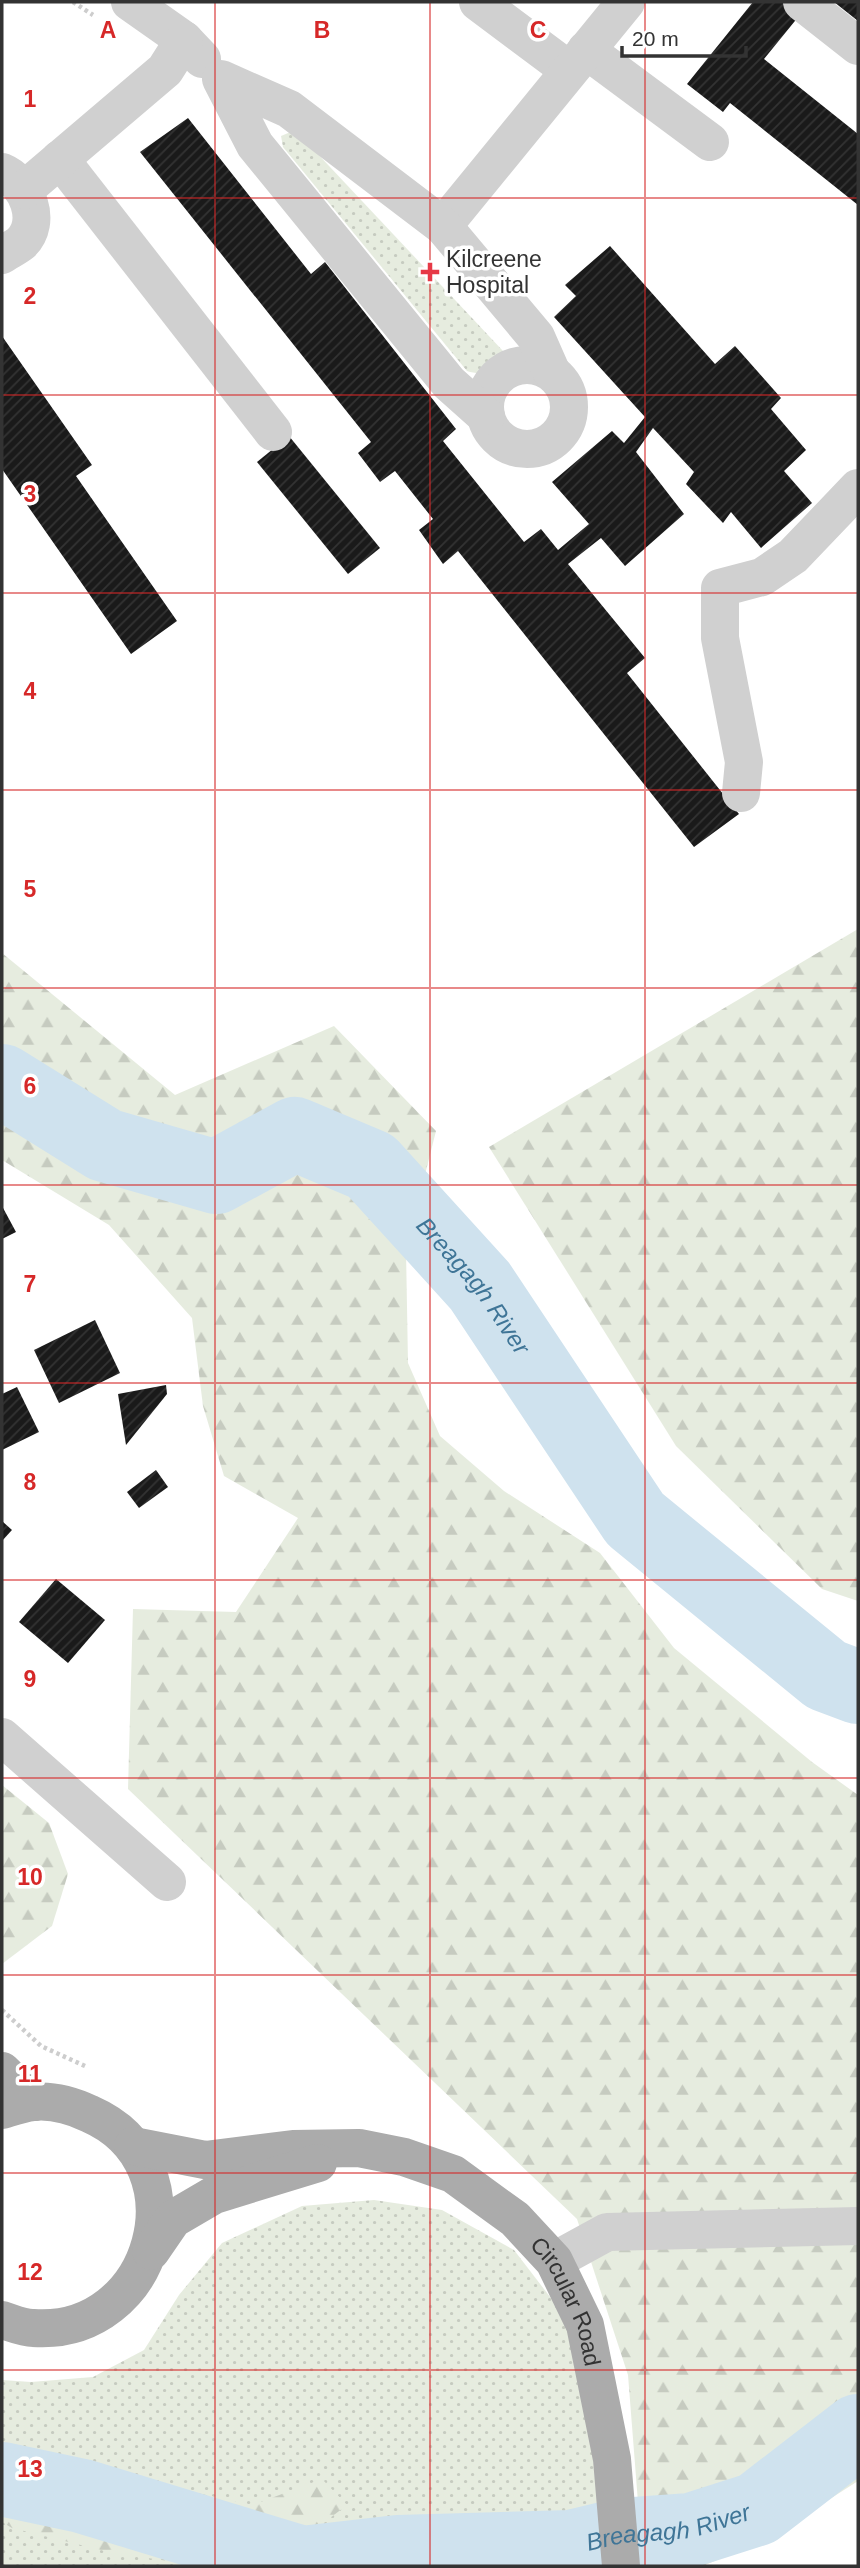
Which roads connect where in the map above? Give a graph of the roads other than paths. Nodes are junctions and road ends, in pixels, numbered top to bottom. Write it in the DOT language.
graph roads {
  1 [pos="130,2"];
  2 [pos="478,2"];
  3 [pos="626,2"];
  4 [pos="802,2"];
  5 [pos="184,40"];
  6 [pos="858,47"];
  7 [pos="578,60"];
  8 [pos="221,79"];
  9 [pos="710,142"];
  10 [pos="60,159"];
  11 [pos="13,181"];
  12 [pos="443,226"];
  13 [pos="2,255"];
  14 [pos="551,371"];
  15 [pos="486,416"];
  16 [pos="273,432"];
  17 [pos="858,488"];
  18 [pos="741,793"];
  19 [pos="2,1737"];
  20 [pos="167,1882"];
  21 [pos="2,2071"];
  22 [pos="18,2106"];
  23 [pos="133,2146"];
  24 [pos="359,2148"];
  25 [pos="858,2226"];
  26 [pos="149,2253"];
  27 [pos="554,2260"];
  28 [pos="2,2320"];
  29 [pos="621,2566"];
  1 -- 5 [label="lane"];
  2 -- 7 [label="lane"];
  3 -- 7 [label="lane"];
  4 -- 6 [label="lane"];
  5 -- 8 [label="lane"];
  5 -- 10 [label="lane"];
  7 -- 9 [label="lane"];
  7 -- 12 [label="lane"];
  8 -- 12 [label="lane"];
  8 -- 15 [label="lane"];
  10 -- 11 [label="lane"];
  10 -- 16 [label="lane"];
  11 -- 13 [label="lane"];
  12 -- 14 [label="lane"];
  14 -- 15 [label="lane"];
  14 -- 15 [label="lane"];
  17 -- 18 [label="lane"];
  19 -- 20 [label="lane"];
  21 -- 22 [label="main road"];
  22 -- 23 [label="main road, Circular Road"];
  23 -- 24 [label="main road, Circular Road"];
  23 -- 26 [label="main road, Circular Road"];
  24 -- 26 [label="main road, Circular Road"];
  24 -- 27 [label="main road, Circular Road"];
  25 -- 27 [label="lane"];
  26 -- 28 [label="main road, Circular Road"];
  27 -- 29 [label="main road, Circular Road"];
}
